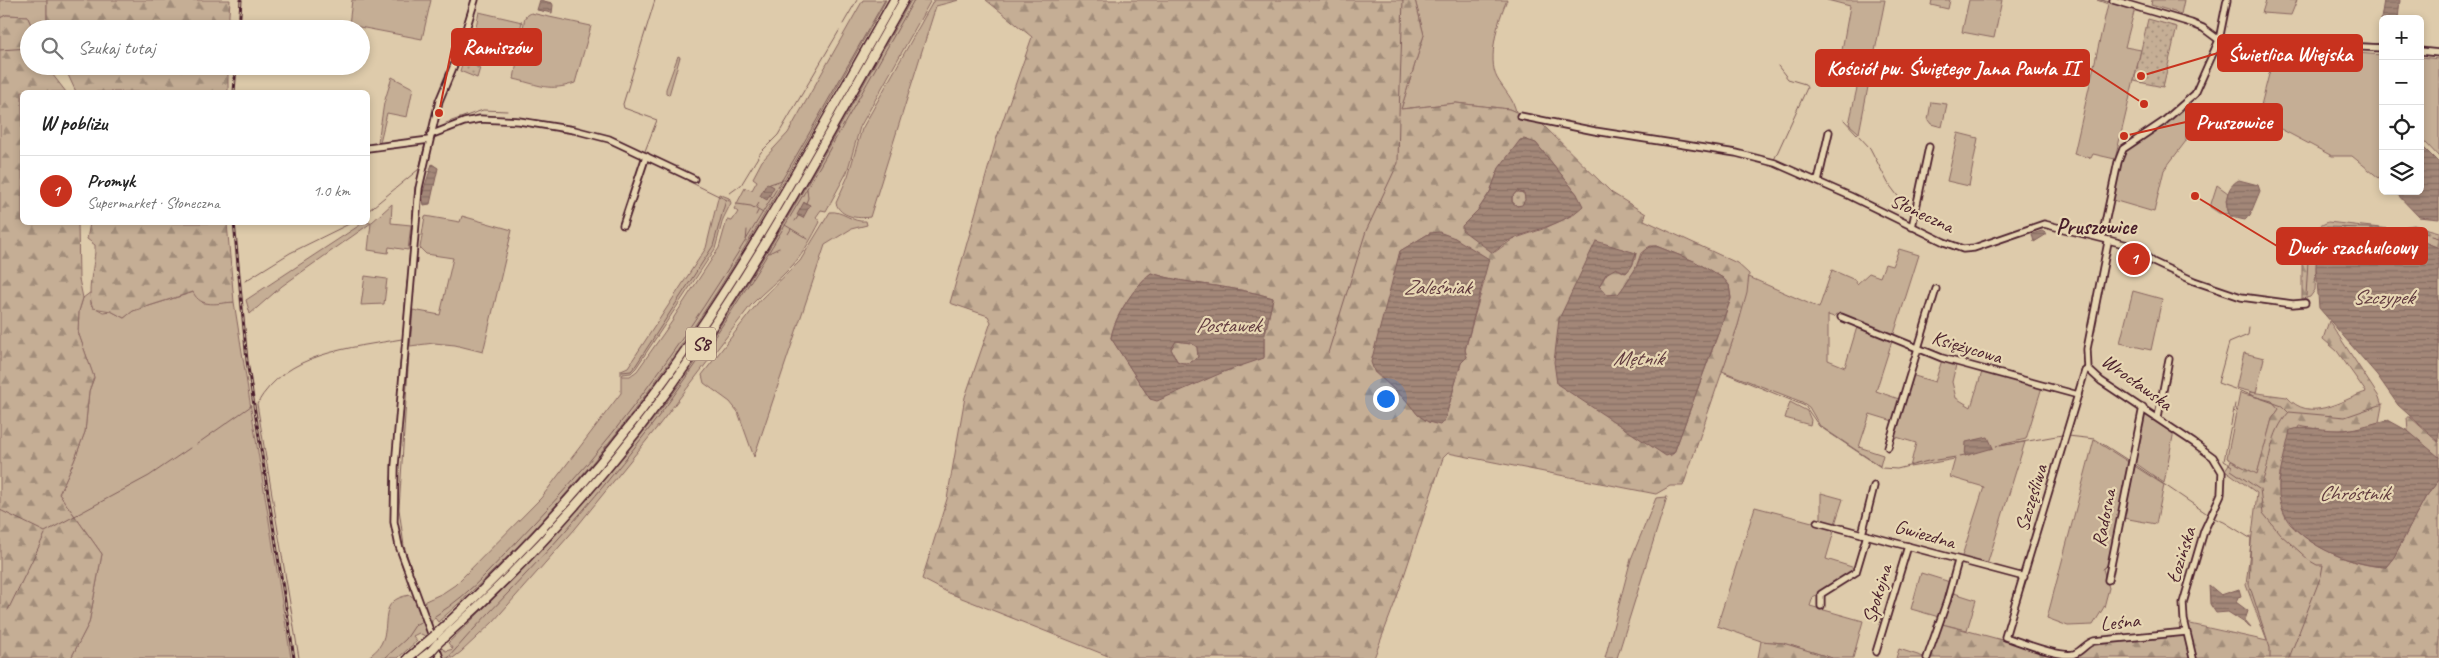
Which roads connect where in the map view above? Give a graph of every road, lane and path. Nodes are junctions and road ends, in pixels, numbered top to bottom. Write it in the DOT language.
graph roads {
  1 [pos="474,0"];
  2 [pos="894,0"];
  3 [pos="904,0"];
  4 [pos="2113,0"];
  5 [pos="2227,0"];
  6 [pos="2218,40"];
  7 [pos="2379,48"];
  8 [pos="2424,51"];
  9 [pos="2439,53"];
  10 [pos="1520,116"];
  11 [pos="1829,132"];
  12 [pos="430,138"];
  13 [pos="1929,147"];
  14 [pos="370,148"];
  15 [pos="646,156"];
  16 [pos="694,179"];
  17 [pos="1818,181"];
  18 [pos="624,225"];
  19 [pos="1912,227"];
  20 [pos="2102,237"];
  21 [pos="2108,242"];
  22 [pos="1936,289"];
  23 [pos="2305,303"];
  24 [pos="1841,317"];
  25 [pos="1917,349"];
  26 [pos="2169,359"];
  27 [pos="2088,369"];
  28 [pos="2078,395"];
  29 [pos="2143,407"];
  30 [pos="2158,417"];
  31 [pos="1888,447"];
  32 [pos="2219,465"];
  33 [pos="1874,486"];
  34 [pos="1817,522"];
  35 [pos="1864,534"];
  36 [pos="1908,546"];
  37 [pos="1958,561"];
  38 [pos="2024,577"];
  39 [pos="2108,580"];
  40 [pos="1821,606"];
  41 [pos="2186,632"];
  42 [pos="2005,637"];
  43 [pos="1876,652"];
  44 [pos="408,658"];
  45 [pos="422,658"];
  46 [pos="440,658"];
  47 [pos="1927,658"];
  48 [pos="2193,658"];
  1 -- 12 [label="street"];
  2 -- 44 [label="highway, S8, bridge"];
  3 -- 45 [label="highway, S8, bridge"];
  4 -- 6 [label="street"];
  5 -- 6 [label="street"];
  6 -- 7 [label="street"];
  6 -- 20 [label="street"];
  8 -- 9 [label="street"];
  10 -- 17 [label="street, Słoneczna"];
  11 -- 17 [label="street"];
  12 -- 14 [label="street"];
  12 -- 15 [label="street"];
  12 -- 46 [label="street"];
  13 -- 19 [label="street"];
  15 -- 16 [label="street"];
  15 -- 18 [label="street"];
  17 -- 19 [label="street, Słoneczna"];
  19 -- 20 [label="street, Słoneczna"];
  20 -- 21 [label="street, Słoneczna"];
  21 -- 23 [label="street, Słoneczna"];
  21 -- 27 [label="street, Wrocławska"];
  22 -- 25 [label="street"];
  24 -- 25 [label="street"];
  25 -- 28 [label="street, Księżycowa"];
  25 -- 31 [label="street, Księżycowa"];
  26 -- 30 [label="street"];
  27 -- 28 [label="street, Szczęśliwa"];
  27 -- 29 [label="street, Wrocławska"];
  28 -- 38 [label="street, Szczęśliwa"];
  29 -- 30 [label="street, Wrocławska"];
  29 -- 39 [label="street, Radosna"];
  30 -- 32 [label="street, Wrocławska"];
  32 -- 41 [label="street, Łozińska"];
  33 -- 35 [label="street"];
  34 -- 35 [label="street, Gwiezdna"];
  35 -- 36 [label="street, Gwiezdna"];
  35 -- 40 [label="street"];
  36 -- 37 [label="street, Gwiezdna"];
  36 -- 43 [label="street, Spokojna"];
  37 -- 38 [label="street, Gwiezdna"];
  37 -- 47 [label="street"];
  38 -- 42 [label="street, Szczęśliwa"];
  41 -- 42 [label="street, Leśna"];
  41 -- 48 [label="street, Łozińska"];
}
